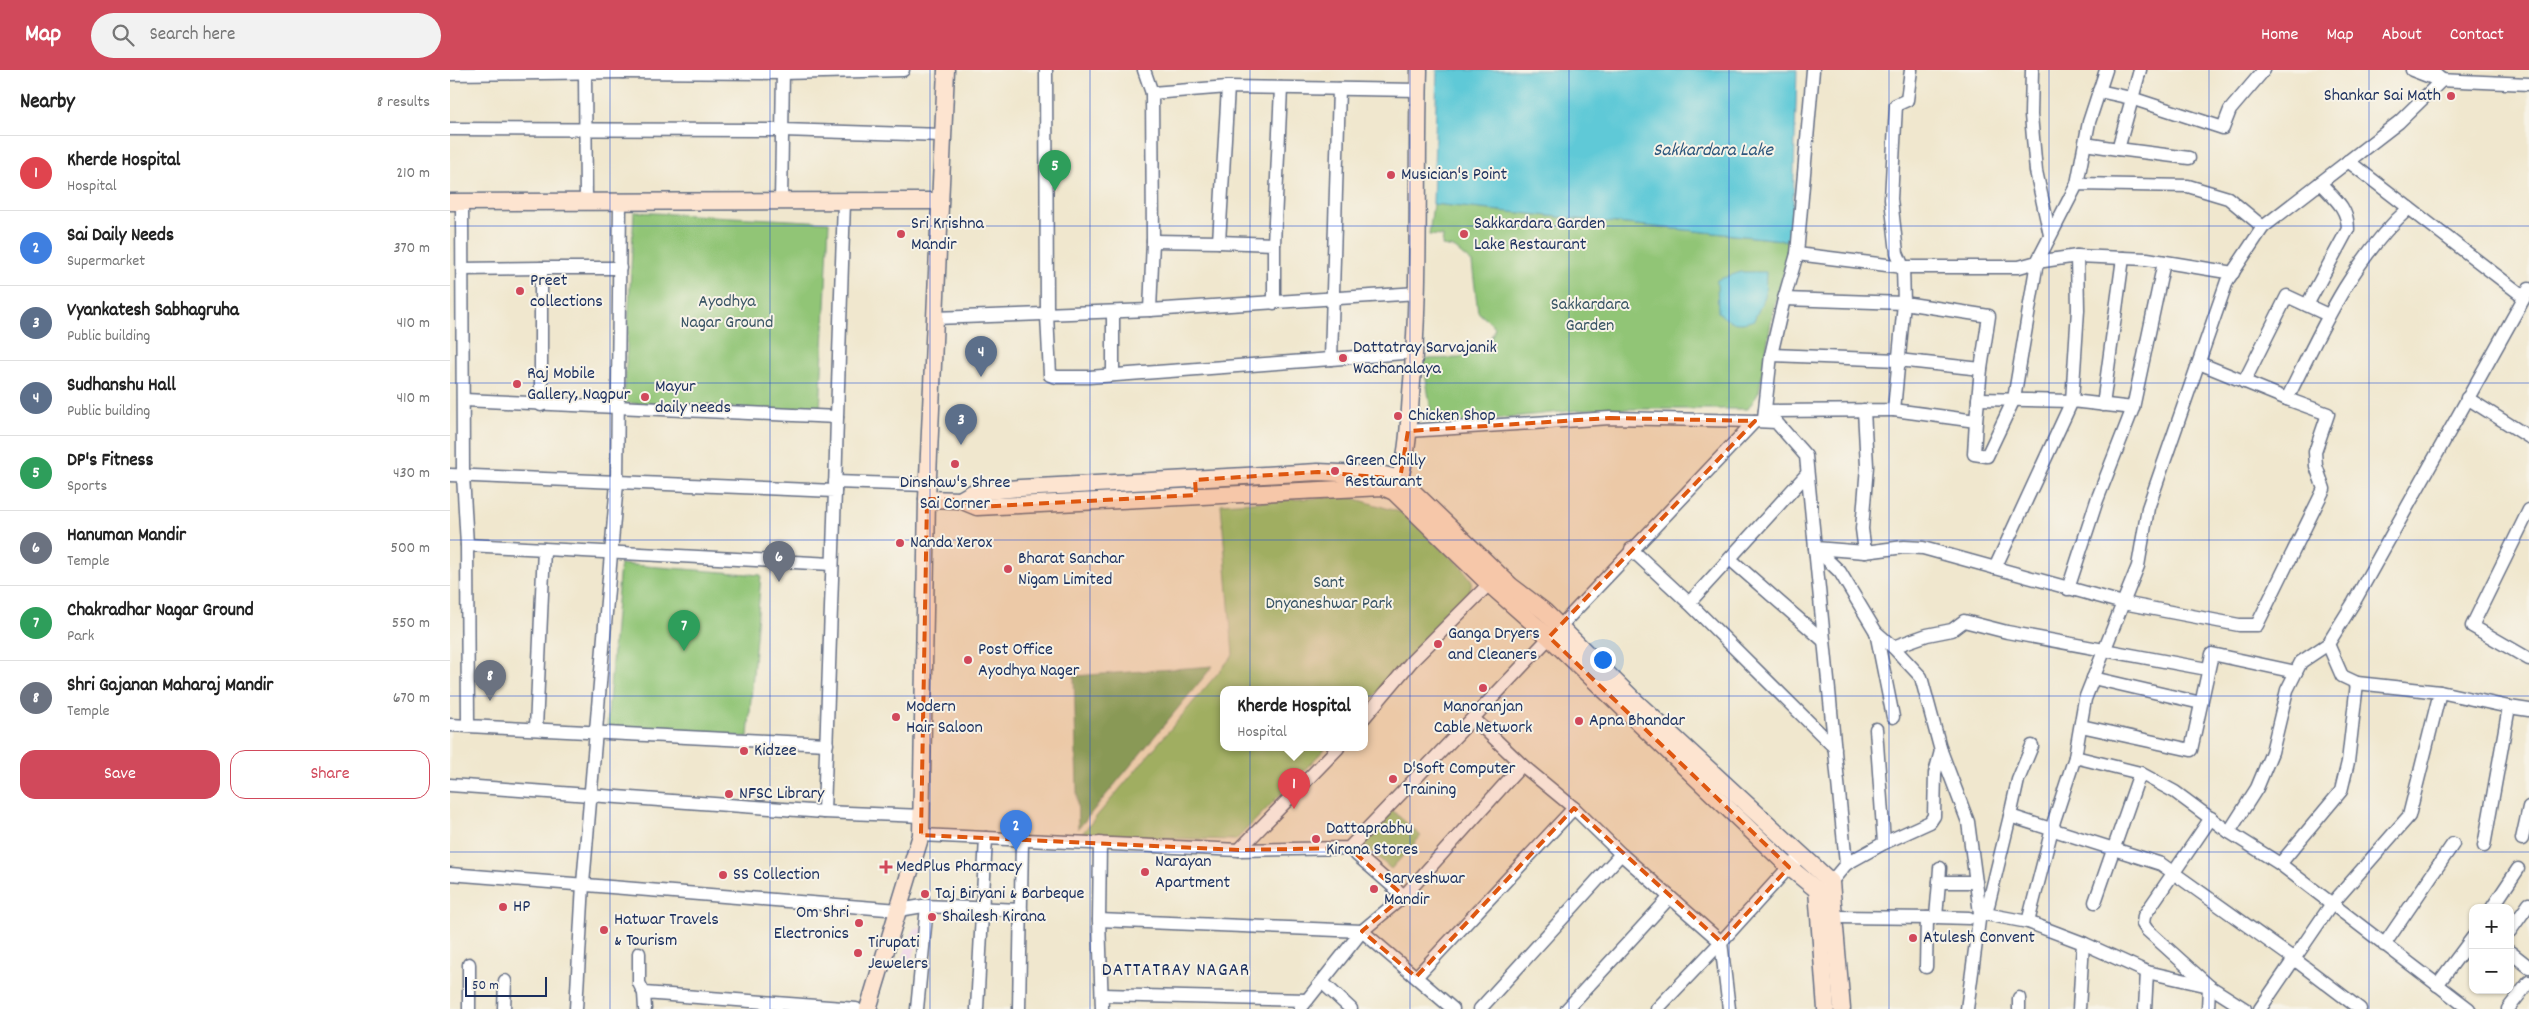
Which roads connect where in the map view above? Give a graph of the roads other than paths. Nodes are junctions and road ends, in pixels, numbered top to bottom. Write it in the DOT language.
graph roads {
  1 [pos="903,70"];
  2 [pos="946,70"];
  3 [pos="1046,70"];
  4 [pos="1144,70"];
  5 [pos="1419,70"];
  6 [pos="1813,70"];
  7 [pos="1910,70"];
  8 [pos="2032,70"];
  9 [pos="2106,70"];
  10 [pos="2140,70"];
  11 [pos="2264,70"];
  12 [pos="2412,70"];
  13 [pos="2430,70"];
  14 [pos="623,71"];
  15 [pos="783,71"];
  16 [pos="585,73"];
  17 [pos="450,74"];
  18 [pos="2442,80"];
  19 [pos="2529,84"];
  20 [pos="1228,87"];
  21 [pos="1281,88"];
  22 [pos="1339,89"];
  23 [pos="1418,90"];
  24 [pos="2099,91"];
  25 [pos="1152,93"];
  26 [pos="2131,98"];
  27 [pos="450,129"];
  28 [pos="585,130"];
  29 [pos="782,130"];
  30 [pos="942,135"];
  31 [pos="2085,144"];
  32 [pos="2118,149"];
  33 [pos="2189,158"];
  34 [pos="2348,162"];
  35 [pos="2320,183"];
  36 [pos="2077,184"];
  37 [pos="939,201"];
  38 [pos="456,202"];
  39 [pos="586,202"];
  40 [pos="620,202"];
  41 [pos="781,202"];
  42 [pos="844,202"];
  43 [pos="2409,208"];
  44 [pos="2264,226"];
  45 [pos="2050,235"];
  46 [pos="1153,241"];
  47 [pos="1218,242"];
  48 [pos="1274,244"];
  49 [pos="1797,254"];
  50 [pos="2077,256"];
  51 [pos="2123,258"];
  52 [pos="2037,262"];
  53 [pos="2164,262"];
  54 [pos="1903,267"];
  55 [pos="541,268"];
  56 [pos="620,268"];
  57 [pos="463,269"];
  58 [pos="2233,273"];
  59 [pos="1418,293"];
  60 [pos="2526,293"];
  61 [pos="1784,298"];
  62 [pos="1333,299"];
  63 [pos="1274,303"];
  64 [pos="1904,303"];
  65 [pos="2307,305"];
  66 [pos="1150,310"];
  67 [pos="1113,312"];
  68 [pos="1047,315"];
  69 [pos="2328,315"];
  70 [pos="934,318"];
  71 [pos="1415,352"];
  72 [pos="1771,355"];
  73 [pos="1331,359"];
  74 [pos="1898,360"];
  75 [pos="2199,363"];
  76 [pos="1981,370"];
  77 [pos="1113,375"];
  78 [pos="2244,382"];
  79 [pos="2467,398"];
  80 [pos="2014,399"];
  81 [pos="464,400"];
  82 [pos="1978,400"];
  83 [pos="2287,400"];
  84 [pos="2072,402"];
  85 [pos="541,405"];
  86 [pos="2103,405"];
  87 [pos="619,407"];
  88 [pos="2133,408"];
  89 [pos="1864,410"];
  90 [pos="1894,410"];
  91 [pos="838,417"];
  92 [pos="1761,418"];
  93 [pos="1976,421"];
  94 [pos="1408,431"];
  95 [pos="2529,437"];
  96 [pos="1808,474"];
  97 [pos="450,475"];
  98 [pos="463,475"];
  99 [pos="617,483"];
  100 [pos="835,486"];
  101 [pos="1397,486"];
  102 [pos="927,492"];
  103 [pos="2529,510"];
  104 [pos="1453,539"];
  105 [pos="467,545"];
  106 [pos="1815,548"];
  107 [pos="544,549"];
  108 [pos="1631,549"];
  109 [pos="612,552"];
  110 [pos="1865,552"];
  111 [pos="1730,559"];
  112 [pos="832,564"];
  113 [pos="1995,568"];
  114 [pos="1489,584"];
  115 [pos="2068,589"];
  116 [pos="1689,604"];
  117 [pos="2123,604"];
  118 [pos="1554,632"];
  119 [pos="1876,632"];
  120 [pos="1824,641"];
  121 [pos="2328,644"];
  122 [pos="1893,647"];
  123 [pos="2105,651"];
  124 [pos="2529,659"];
  125 [pos="2207,670"];
  126 [pos="2296,672"];
  127 [pos="2093,678"];
  128 [pos="2357,683"];
  129 [pos="2440,692"];
  130 [pos="2201,703"];
  131 [pos="2509,707"];
  132 [pos="2529,710"];
  133 [pos="1368,713"];
  134 [pos="1893,717"];
  135 [pos="1473,718"];
  136 [pos="450,725"];
  137 [pos="468,726"];
  138 [pos="2081,726"];
  139 [pos="536,728"];
  140 [pos="1876,729"];
  141 [pos="597,732"];
  142 [pos="827,744"];
  143 [pos="2032,746"];
  144 [pos="1834,748"];
  145 [pos="1335,751"];
  146 [pos="1941,751"];
  147 [pos="2075,758"];
  148 [pos="1522,765"];
  149 [pos="2140,773"];
  150 [pos="450,785"];
  151 [pos="590,797"];
  152 [pos="2529,807"];
  153 [pos="1574,808"];
  154 [pos="824,812"];
  155 [pos="922,816"];
  156 [pos="2010,816"];
  157 [pos="2211,818"];
  158 [pos="2053,828"];
  159 [pos="2229,832"];
  160 [pos="921,835"];
  161 [pos="986,838"];
  162 [pos="2522,839"];
  163 [pos="1022,842"];
  164 [pos="1100,843"];
  165 [pos="1884,843"];
  166 [pos="2453,844"];
  167 [pos="2484,846"];
  168 [pos="1350,848"];
  169 [pos="2115,849"];
  170 [pos="1239,850"];
  171 [pos="1621,854"];
  172 [pos="1803,854"];
  173 [pos="1846,864"];
  174 [pos="2280,864"];
  175 [pos="1789,867"];
  176 [pos="1940,868"];
  177 [pos="2518,869"];
  178 [pos="2172,872"];
  179 [pos="450,874"];
  180 [pos="1939,882"];
  181 [pos="1976,882"];
  182 [pos="583,884"];
  183 [pos="1824,886"];
  184 [pos="1404,896"];
  185 [pos="1670,897"];
  186 [pos="2096,902"];
  187 [pos="2495,904"];
  188 [pos="2529,904"];
  189 [pos="2331,905"];
  190 [pos="928,906"];
  191 [pos="982,908"];
  192 [pos="899,910"];
  193 [pos="1021,910"];
  194 [pos="1978,915"];
  195 [pos="1835,917"];
  196 [pos="1932,917"];
  197 [pos="1099,920"];
  198 [pos="2028,922"];
  199 [pos="2514,925"];
  200 [pos="1362,931"];
  201 [pos="1721,942"];
  202 [pos="2469,942"];
  203 [pos="2083,944"];
  204 [pos="2384,945"];
  205 [pos="639,953"];
  206 [pos="2514,955"];
  207 [pos="2294,959"];
  208 [pos="469,964"];
  209 [pos="1926,967"];
  210 [pos="2529,967"];
  211 [pos="2147,972"];
  212 [pos="1416,977"];
  213 [pos="505,981"];
  214 [pos="1322,982"];
  215 [pos="2529,982"];
  216 [pos="2437,985"];
  217 [pos="2209,986"];
  218 [pos="644,994"];
  219 [pos="1102,996"];
  220 [pos="719,1004"];
  221 [pos="1303,1005"];
  222 [pos="785,1006"];
  223 [pos="2464,1008"];
  224 [pos="469,1009"];
  225 [pos="504,1009"];
  226 [pos="576,1009"];
  227 [pos="645,1009"];
  228 [pos="856,1009"];
  229 [pos="868,1009"];
  230 [pos="917,1009"];
  231 [pos="977,1009"];
  232 [pos="1019,1009"];
  233 [pos="1102,1009"];
  234 [pos="1351,1009"];
  235 [pos="1454,1009"];
  236 [pos="1480,1009"];
  237 [pos="1567,1009"];
  238 [pos="1657,1009"];
  239 [pos="1728,1009"];
  240 [pos="1826,1009"];
  241 [pos="1842,1009"];
  242 [pos="1966,1009"];
  243 [pos="2079,1009"];
  244 [pos="2145,1009"];
  245 [pos="2208,1009"];
  246 [pos="2245,1009"];
  247 [pos="2260,1009"];
  248 [pos="2360,1009"];
  249 [pos="2508,1009"];
  1 -- 15 [label="street"];
  2 -- 30 [label="main road"];
  3 -- 68 [label="street"];
  4 -- 25 [label="street"];
  5 -- 23 [label="main road"];
  6 -- 49 [label="street"];
  7 -- 54 [label="street"];
  8 -- 45 [label="street"];
  9 -- 24 [label="street"];
  10 -- 26 [label="street"];
  11 -- 26 [label="street"];
  12 -- 18 [label="street"];
  13 -- 18 [label="street"];
  14 -- 15 [label="street"];
  14 -- 16 [label="street"];
  15 -- 29 [label="street"];
  16 -- 17 [label="street"];
  16 -- 28 [label="street"];
  18 -- 19 [label="street"];
  18 -- 34 [label="street"];
  20 -- 21 [label="street"];
  20 -- 25 [label="street"];
  20 -- 47 [label="street"];
  21 -- 22 [label="street"];
  21 -- 48 [label="street"];
  22 -- 23 [label="street"];
  22 -- 62 [label="street"];
  23 -- 59 [label="main road"];
  24 -- 26 [label="street"];
  24 -- 31 [label="street"];
  25 -- 46 [label="street"];
  26 -- 32 [label="street"];
  27 -- 28 [label="street"];
  28 -- 29 [label="street"];
  28 -- 39 [label="street"];
  29 -- 30 [label="street"];
  29 -- 41 [label="street"];
  30 -- 37 [label="main road"];
  31 -- 32 [label="street"];
  31 -- 36 [label="street"];
  32 -- 33 [label="street"];
  34 -- 35 [label="street"];
  34 -- 43 [label="street"];
  35 -- 44 [label="street"];
  35 -- 65 [label="street"];
  36 -- 44 [label="street"];
  36 -- 45 [label="street"];
  37 -- 42 [label="main road"];
  37 -- 70 [label="main road"];
  38 -- 39 [label="main road"];
  38 -- 57 [label="street"];
  39 -- 40 [label="main road"];
  40 -- 41 [label="main road"];
  40 -- 56 [label="street"];
  41 -- 42 [label="main road"];
  42 -- 91 [label="street"];
  43 -- 60 [label="street"];
  43 -- 69 [label="street"];
  44 -- 58 [label="street"];
  45 -- 52 [label="street"];
  46 -- 47 [label="street"];
  46 -- 66 [label="street"];
  47 -- 48 [label="street"];
  48 -- 63 [label="street"];
  49 -- 54 [label="street"];
  49 -- 61 [label="street"];
  50 -- 51 [label="street"];
  50 -- 52 [label="street"];
  50 -- 84 [label="street"];
  51 -- 53 [label="street"];
  51 -- 86 [label="street"];
  52 -- 54 [label="street"];
  52 -- 80 [label="street"];
  53 -- 58 [label="street"];
  53 -- 88 [label="street"];
  54 -- 64 [label="street"];
  55 -- 56 [label="street"];
  55 -- 57 [label="street"];
  55 -- 85 [label="street"];
  56 -- 87 [label="street"];
  57 -- 81 [label="street"];
  58 -- 75 [label="street"];
  59 -- 62 [label="street"];
  59 -- 71 [label="main road"];
  60 -- 79 [label="street"];
  61 -- 64 [label="street"];
  61 -- 72 [label="street"];
  62 -- 63 [label="street"];
  62 -- 73 [label="street"];
  63 -- 66 [label="street"];
  64 -- 74 [label="street"];
  64 -- 76 [label="street"];
  65 -- 69 [label="street"];
  65 -- 78 [label="street"];
  66 -- 67 [label="street"];
  67 -- 68 [label="street"];
  67 -- 77 [label="street"];
  68 -- 70 [label="street"];
  68 -- 77 [label="street"];
  69 -- 83 [label="street"];
  70 -- 102 [label="main road"];
  71 -- 73 [label="street"];
  71 -- 94 [label="main road"];
  72 -- 74 [label="street"];
  72 -- 92 [label="street"];
  73 -- 77 [label="street"];
  74 -- 76 [label="street"];
  74 -- 90 [label="street"];
  75 -- 78 [label="street"];
  75 -- 117 [label="street"];
  76 -- 82 [label="street"];
  78 -- 83 [label="street"];
  79 -- 95 [label="street"];
  79 -- 121 [label="street"];
  80 -- 82 [label="street"];
  80 -- 84 [label="street"];
  80 -- 93 [label="street"];
  81 -- 85 [label="street"];
  81 -- 98 [label="street"];
  82 -- 93 [label="street"];
  83 -- 117 [label="street"];
  84 -- 86 [label="street"];
  84 -- 113 [label="street"];
  85 -- 87 [label="street"];
  86 -- 88 [label="street"];
  87 -- 91 [label="street"];
  87 -- 99 [label="street"];
  88 -- 115 [label="street"];
  89 -- 90 [label="street"];
  89 -- 92 [label="street"];
  89 -- 110 [label="street"];
  90 -- 93 [label="street"];
  91 -- 100 [label="street"];
  92 -- 94 [label="street"];
  92 -- 96 [label="street"];
  92 -- 108 [label="street"];
  94 -- 101 [label="main road"];
  96 -- 106 [label="street"];
  96 -- 111 [label="street"];
  97 -- 98 [label="street"];
  98 -- 99 [label="street"];
  98 -- 105 [label="street"];
  99 -- 100 [label="street"];
  99 -- 109 [label="street"];
  100 -- 102 [label="street"];
  100 -- 112 [label="street"];
  101 -- 102 [label="main road"];
  101 -- 104 [label="main road"];
  102 -- 155 [label="main road"];
  103 -- 124 [label="street"];
  104 -- 114 [label="main road"];
  104 -- 118 [label="main road"];
  105 -- 107 [label="street"];
  105 -- 137 [label="street"];
  106 -- 110 [label="street"];
  106 -- 119 [label="street"];
  106 -- 120 [label="street"];
  107 -- 109 [label="street"];
  107 -- 139 [label="street"];
  108 -- 116 [label="street"];
  108 -- 118 [label="street"];
  109 -- 112 [label="street"];
  109 -- 141 [label="street"];
  110 -- 113 [label="street"];
  111 -- 116 [label="street"];
  111 -- 120 [label="street"];
  112 -- 142 [label="street"];
  113 -- 115 [label="street"];
  114 -- 118 [label="main road"];
  114 -- 133 [label="street"];
  115 -- 117 [label="street"];
  116 -- 144 [label="street"];
  117 -- 123 [label="street"];
  118 -- 135 [label="street"];
  118 -- 172 [label="main road"];
  118 -- 175 [label="main road"];
  119 -- 122 [label="street"];
  119 -- 134 [label="street"];
  120 -- 144 [label="street"];
  121 -- 126 [label="street"];
  121 -- 128 [label="street"];
  122 -- 123 [label="street"];
  122 -- 146 [label="street"];
  123 -- 125 [label="street"];
  123 -- 127 [label="street"];
  125 -- 126 [label="street"];
  125 -- 130 [label="street"];
  126 -- 159 [label="street"];
  127 -- 130 [label="street"];
  127 -- 138 [label="street"];
  128 -- 129 [label="street"];
  128 -- 174 [label="street"];
  129 -- 131 [label="street"];
  129 -- 189 [label="street"];
  130 -- 138 [label="street"];
  131 -- 132 [label="street"];
  131 -- 167 [label="street"];
  135 -- 148 [label="street"];
  135 -- 168 [label="street"];
  136 -- 137 [label="street"];
  137 -- 139 [label="street"];
  138 -- 147 [label="street"];
  139 -- 141 [label="street"];
  140 -- 165 [label="street"];
  141 -- 142 [label="street"];
  141 -- 151 [label="street"];
  142 -- 154 [label="street"];
  143 -- 156 [label="street"];
  144 -- 173 [label="street"];
  145 -- 170 [label="street"];
  146 -- 165 [label="street"];
  146 -- 181 [label="street"];
  147 -- 149 [label="street"];
  147 -- 158 [label="street"];
  148 -- 153 [label="street"];
  148 -- 184 [label="street"];
  149 -- 157 [label="street"];
  149 -- 169 [label="street"];
  150 -- 151 [label="street"];
  151 -- 154 [label="street"];
  151 -- 182 [label="street"];
  152 -- 162 [label="street"];
  153 -- 171 [label="street"];
  153 -- 212 [label="street"];
  154 -- 155 [label="street"];
  155 -- 160 [label="main road"];
  156 -- 158 [label="street"];
  156 -- 194 [label="street"];
  157 -- 159 [label="street"];
  157 -- 178 [label="street"];
  158 -- 169 [label="street"];
  158 -- 198 [label="street"];
  159 -- 174 [label="street"];
  160 -- 161 [label="street"];
  160 -- 192 [label="main road"];
  161 -- 163 [label="street"];
  161 -- 191 [label="street"];
  163 -- 164 [label="street"];
  163 -- 193 [label="street"];
  164 -- 170 [label="street"];
  164 -- 197 [label="street"];
  165 -- 173 [label="street"];
  166 -- 204 [label="street"];
  168 -- 170 [label="street"];
  168 -- 184 [label="street"];
  169 -- 178 [label="street"];
  169 -- 186 [label="street"];
  171 -- 185 [label="street"];
  171 -- 236 [label="street"];
  172 -- 175 [label="street"];
  172 -- 183 [label="main road"];
  173 -- 183 [label="street"];
  174 -- 189 [label="street"];
  175 -- 183 [label="main road"];
  175 -- 201 [label="street"];
  176 -- 180 [label="street"];
  177 -- 187 [label="street"];
  178 -- 207 [label="street"];
  178 -- 217 [label="street"];
  179 -- 182 [label="street"];
  180 -- 181 [label="street"];
  180 -- 196 [label="street"];
  181 -- 194 [label="street"];
  182 -- 192 [label="street"];
  182 -- 226 [label="street"];
  183 -- 195 [label="main road"];
  183 -- 240 [label="main road"];
  184 -- 200 [label="street"];
  185 -- 201 [label="street"];
  185 -- 237 [label="street"];
  188 -- 199 [label="street"];
  189 -- 204 [label="street"];
  189 -- 207 [label="street"];
  190 -- 191 [label="street"];
  190 -- 192 [label="street"];
  190 -- 230 [label="street"];
  191 -- 193 [label="street"];
  191 -- 231 [label="street"];
  192 -- 229 [label="main road"];
  193 -- 232 [label="street"];
  194 -- 196 [label="street"];
  194 -- 198 [label="street"];
  194 -- 242 [label="street"];
  195 -- 196 [label="street"];
  195 -- 241 [label="main road"];
  196 -- 209 [label="street"];
  197 -- 200 [label="street"];
  197 -- 219 [label="street"];
  198 -- 203 [label="street"];
  200 -- 212 [label="street"];
  200 -- 214 [label="street"];
  201 -- 238 [label="street"];
  201 -- 239 [label="street"];
  202 -- 216 [label="street"];
  203 -- 211 [label="street"];
  203 -- 243 [label="street"];
  204 -- 216 [label="street"];
  205 -- 218 [label="street"];
  206 -- 210 [label="street"];
  207 -- 247 [label="street"];
  207 -- 248 [label="street"];
  208 -- 224 [label="street"];
  211 -- 217 [label="street"];
  211 -- 244 [label="street"];
  212 -- 235 [label="street"];
  213 -- 225 [label="street"];
  214 -- 221 [label="street"];
  214 -- 234 [label="street"];
  215 -- 249 [label="street"];
  216 -- 223 [label="street"];
  217 -- 245 [label="street"];
  217 -- 246 [label="street"];
  218 -- 220 [label="street"];
  218 -- 227 [label="street"];
  219 -- 221 [label="street"];
  219 -- 233 [label="street"];
  220 -- 222 [label="street"];
  222 -- 228 [label="street"];
}
